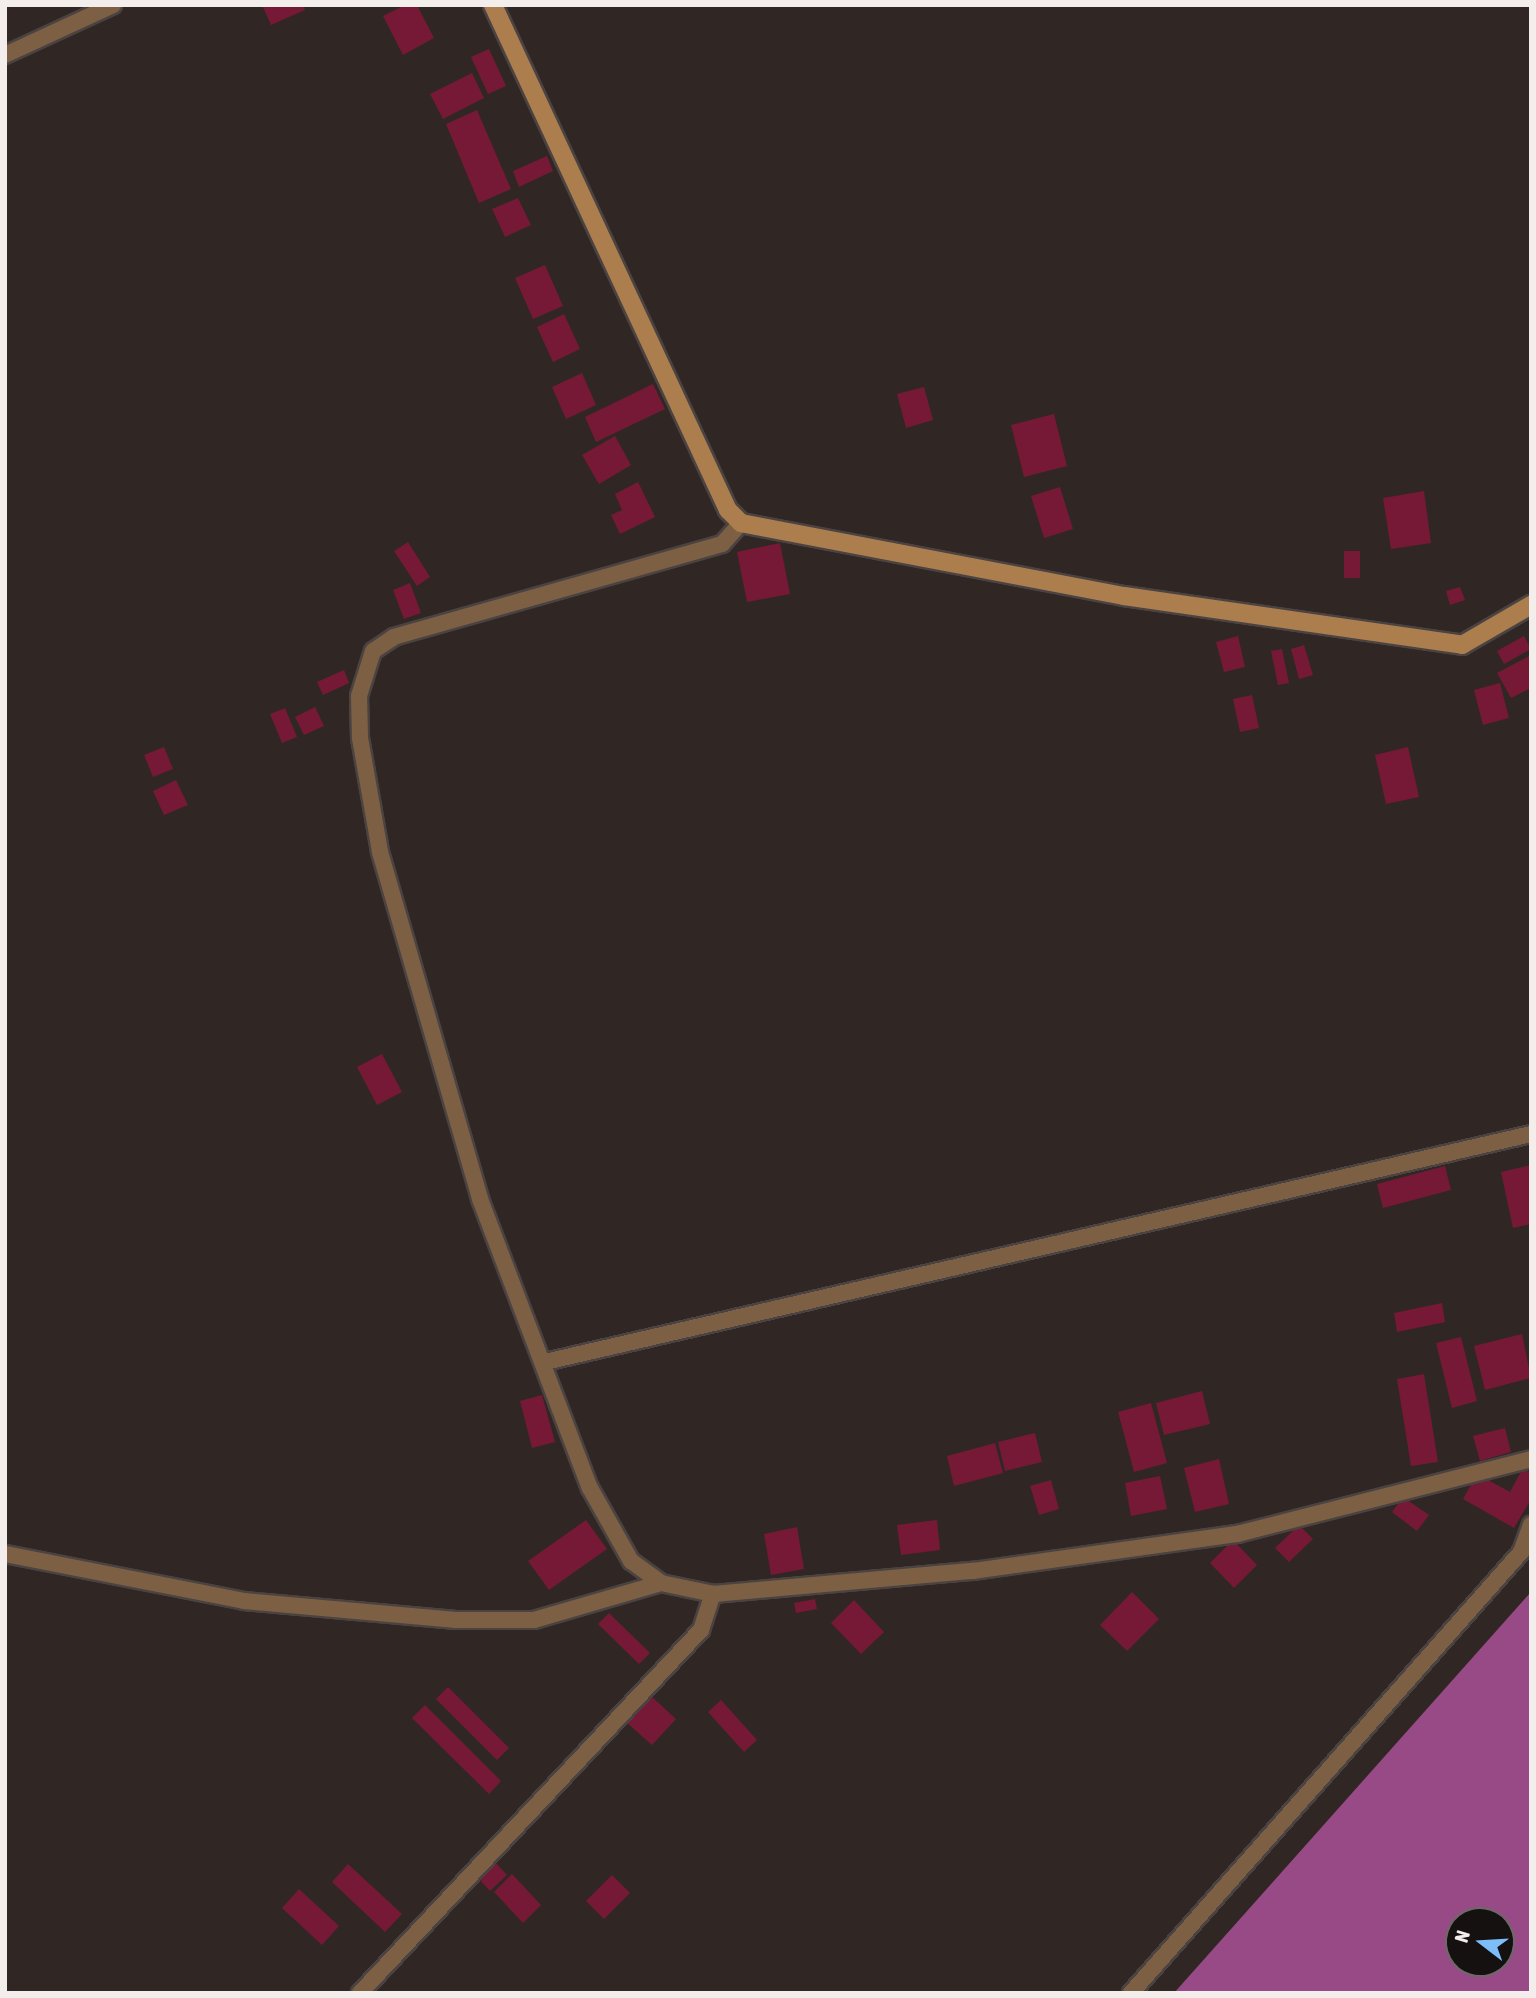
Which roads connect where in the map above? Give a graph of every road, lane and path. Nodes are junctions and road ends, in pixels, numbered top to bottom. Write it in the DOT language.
graph roads {
  1 [pos="113,5"];
  2 [pos="493,5"];
  3 [pos="5,55"];
  4 [pos="741,523"];
  5 [pos="1531,605"];
  6 [pos="1531,1134"];
  7 [pos="545,1362"];
  8 [pos="1531,1459"];
  9 [pos="1531,1525"];
  10 [pos="5,1554"];
  11 [pos="661,1583"];
  12 [pos="713,1594"];
  13 [pos="360,1993"];
  14 [pos="1131,1993"];
  1 -- 3 [label="street"];
  2 -- 4 [label="street"];
  4 -- 5 [label="street"];
  4 -- 7 [label="street"];
  6 -- 7 [label="street"];
  7 -- 11 [label="street"];
  8 -- 12 [label="street"];
  9 -- 14 [label="street"];
  10 -- 11 [label="street"];
  11 -- 12 [label="street"];
  12 -- 13 [label="street"];
}
